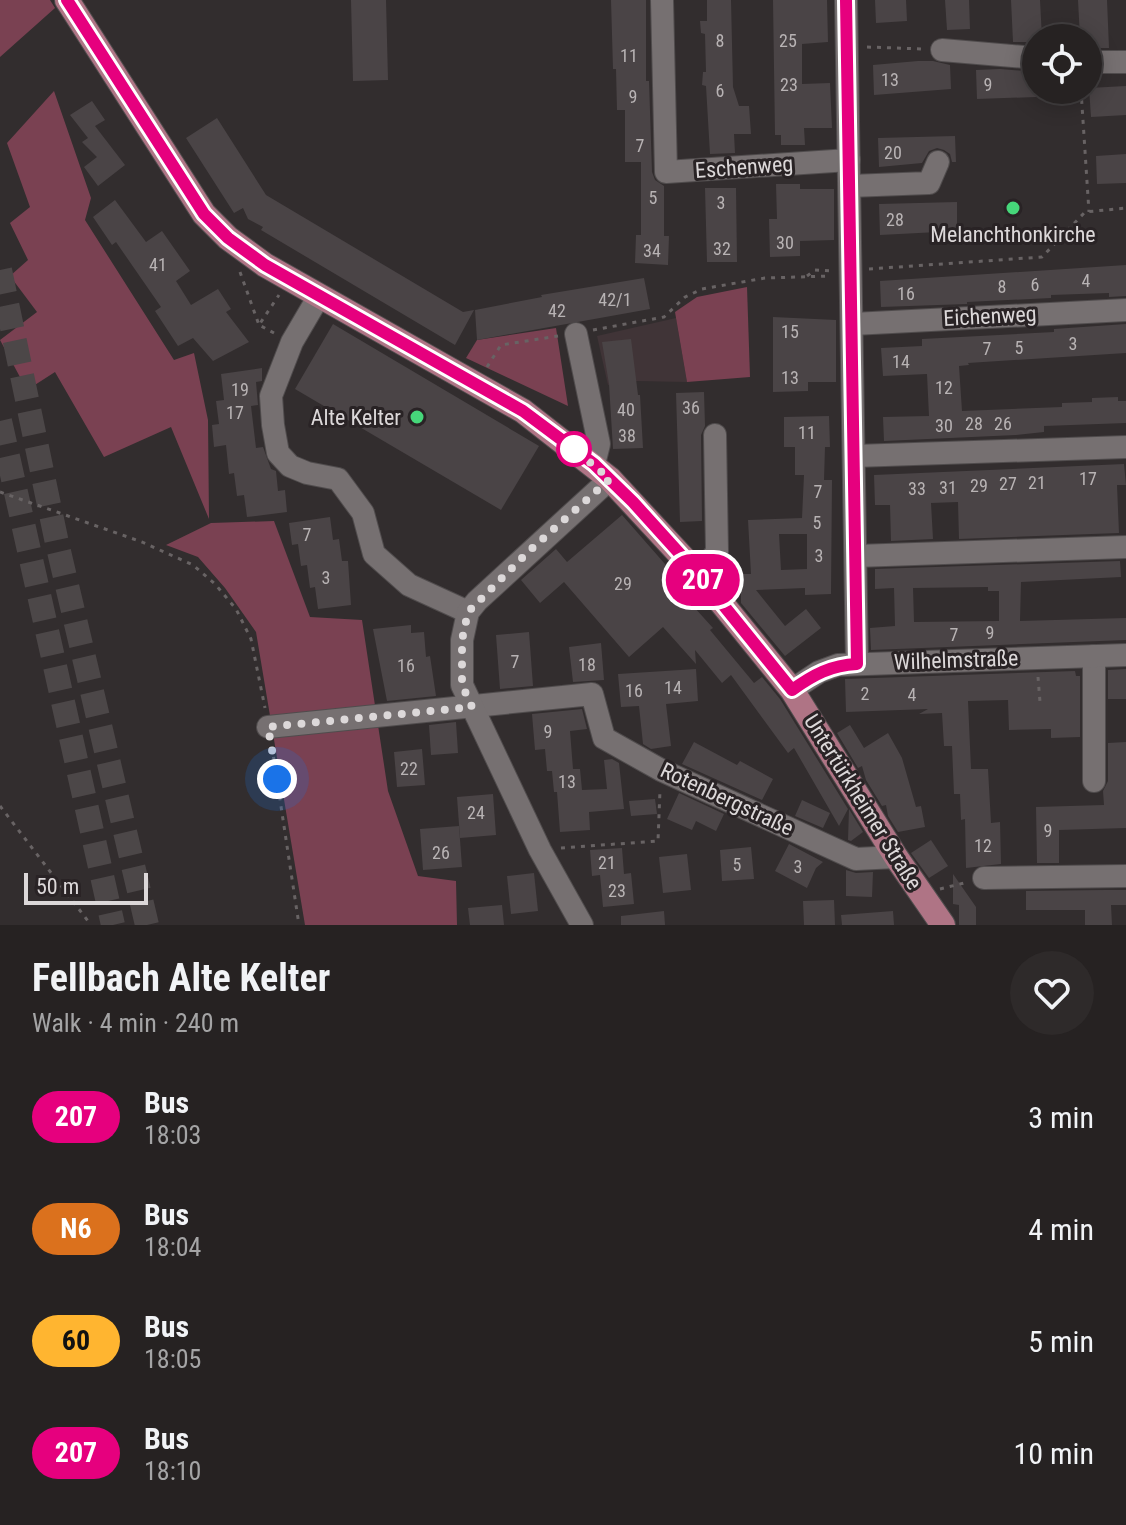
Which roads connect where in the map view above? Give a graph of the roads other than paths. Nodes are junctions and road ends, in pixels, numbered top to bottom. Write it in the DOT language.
graph roads {
  1 [pos="67,0"];
  2 [pos="662,0"];
  3 [pos="846,0"];
  4 [pos="942,50"];
  5 [pos="1022,57"];
  6 [pos="1102,62"];
  7 [pos="1126,62"];
  8 [pos="849,160"];
  9 [pos="938,162"];
  10 [pos="850,186"];
  11 [pos="319,296"];
  12 [pos="1126,310"];
  13 [pos="853,324"];
  14 [pos="576,334"];
  15 [pos="715,435"];
  16 [pos="1126,447"];
  17 [pos="855,456"];
  18 [pos="602,472"];
  19 [pos="1126,547"];
  20 [pos="856,556"];
  21 [pos="699,575"];
  22 [pos="468,612"];
  23 [pos="1126,655"];
  24 [pos="1094,656"];
  25 [pos="857,664"];
  26 [pos="792,690"];
  27 [pos="472,707"];
  28 [pos="268,727"];
  29 [pos="1094,781"];
  30 [pos="896,857"];
  31 [pos="1126,876"];
  32 [pos="984,878"];
  33 [pos="582,925"];
  34 [pos="943,925"];
  1 -- 11 [label="main road, Untertürkheimer Straße"];
  2 -- 8 [label="street, Eschenweg"];
  3 -- 8 [label="street"];
  4 -- 5 [label="street"];
  6 -- 7 [label="street"];
  8 -- 10 [label="street"];
  9 -- 10 [label="street"];
  10 -- 13 [label="street"];
  11 -- 18 [label="main road, Untertürkheimer Straße"];
  11 -- 22 [label="street"];
  12 -- 13 [label="street, Eichenweg"];
  13 -- 17 [label="street"];
  14 -- 18 [label="street"];
  15 -- 21 [label="street"];
  16 -- 17 [label="street"];
  17 -- 20 [label="street"];
  18 -- 21 [label="main road, Untertürkheimer Straße"];
  18 -- 22 [label="street"];
  19 -- 20 [label="street"];
  20 -- 25 [label="street"];
  21 -- 26 [label="main road, Untertürkheimer Straße"];
  22 -- 27 [label="street"];
  23 -- 24 [label="street, Wilhelmstraße"];
  24 -- 25 [label="street, Wilhelmstraße"];
  24 -- 29 [label="street"];
  25 -- 26 [label="street, Wilhelmstraße"];
  26 -- 30 [label="main road, Untertürkheimer Straße"];
  27 -- 28 [label="street"];
  27 -- 30 [label="street, Rotenbergstraße"];
  27 -- 33 [label="street"];
  30 -- 34 [label="main road, Untertürkheimer Straße"];
  31 -- 32 [label="street"];
}
